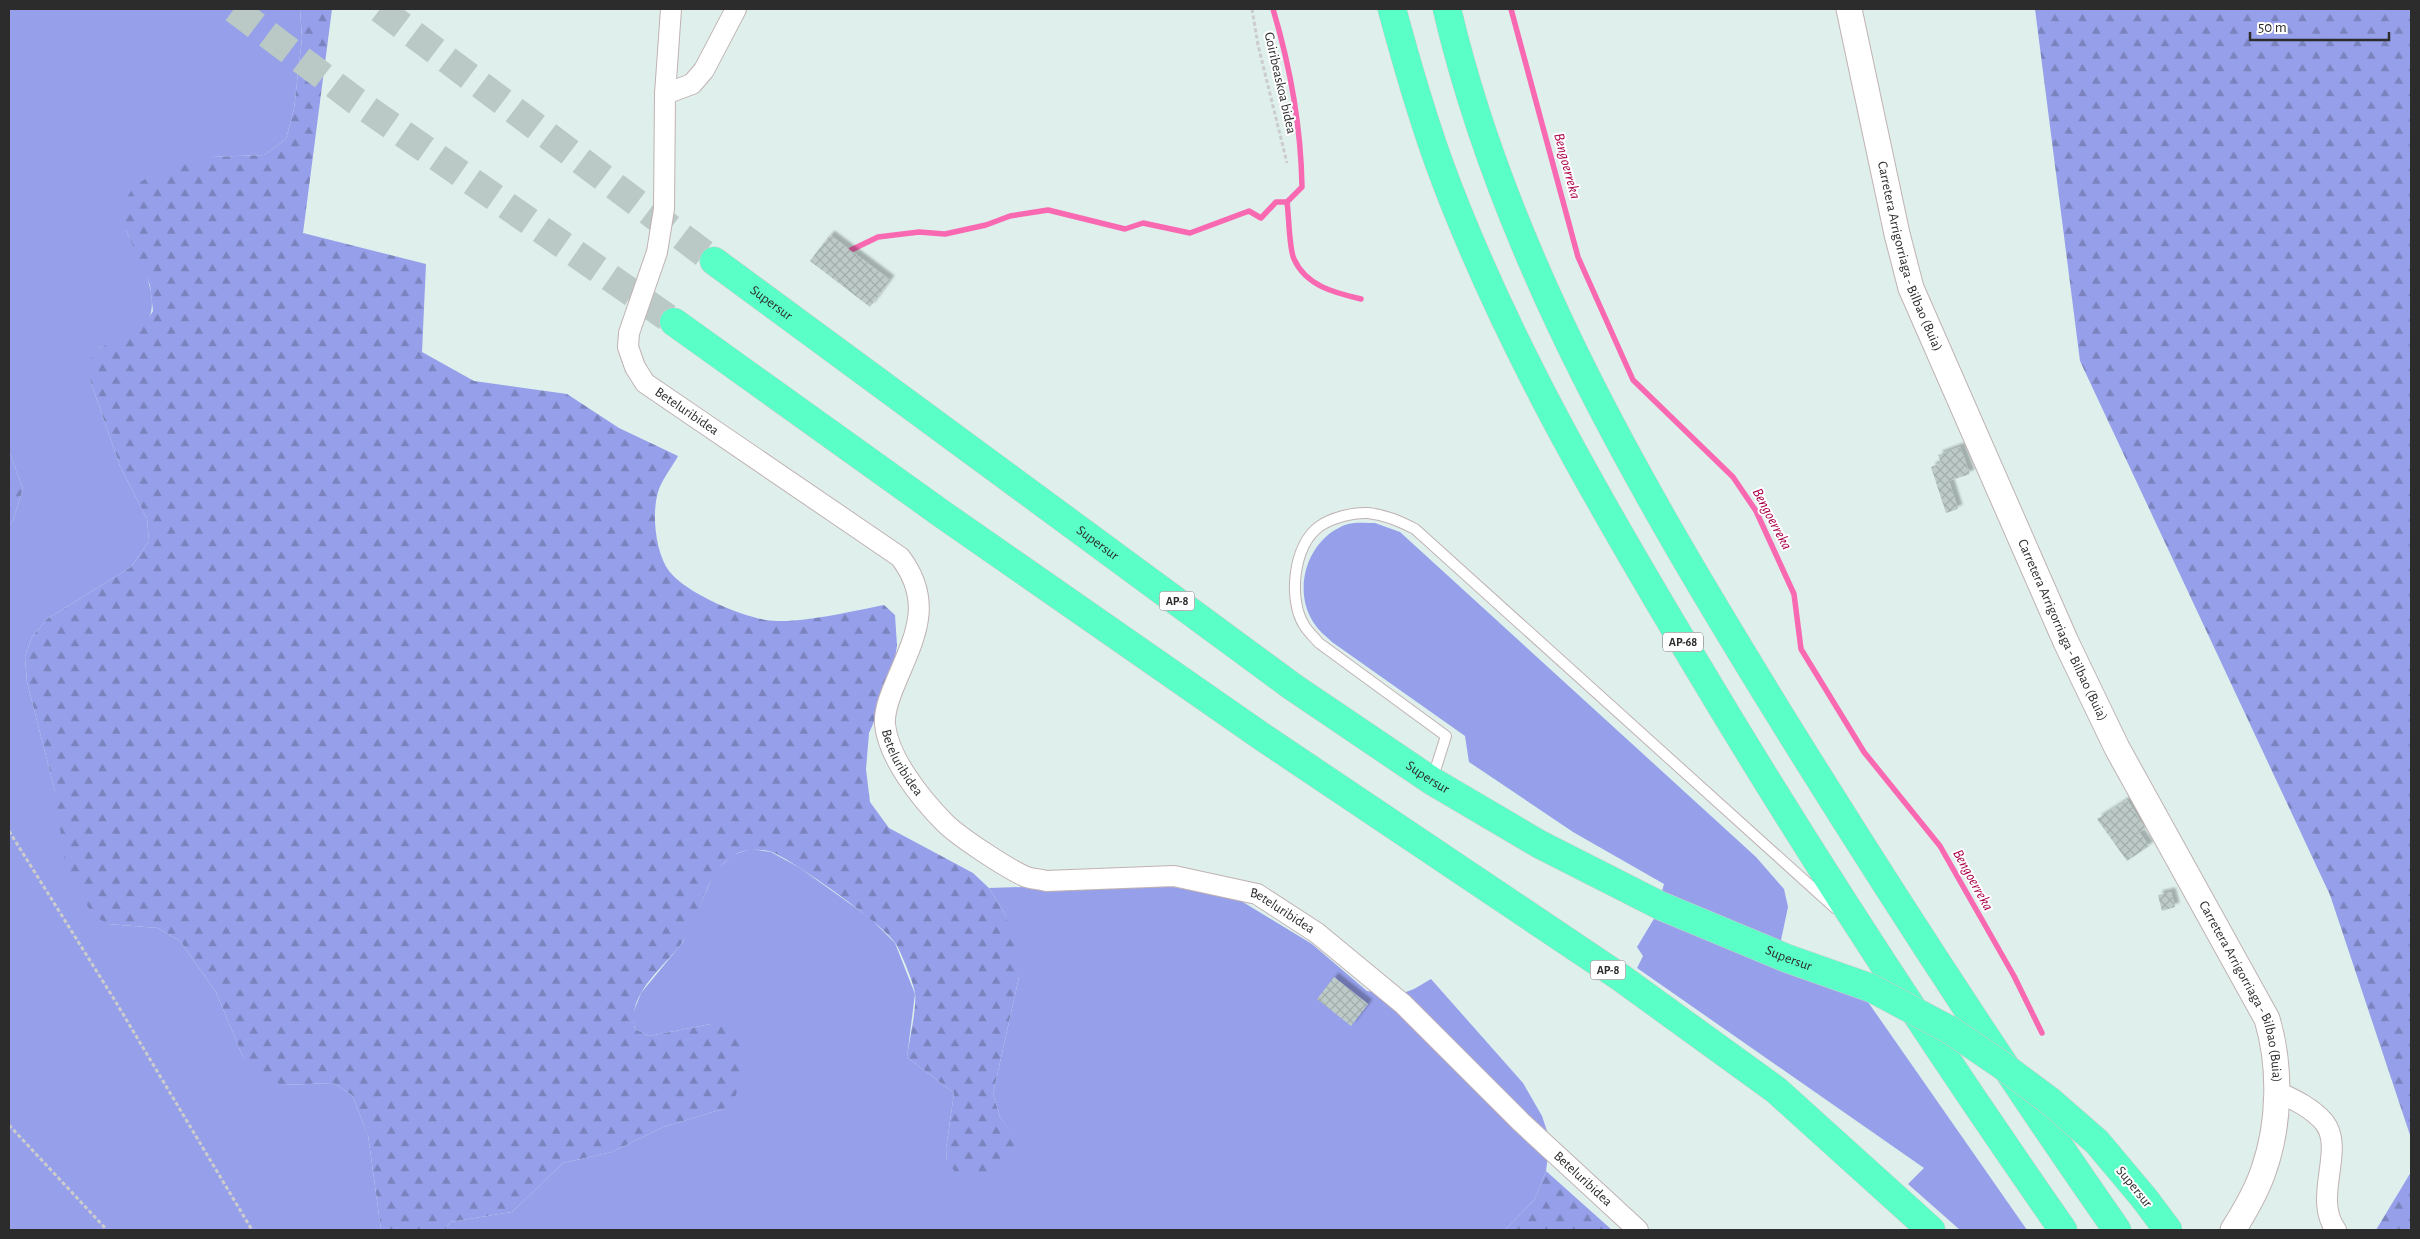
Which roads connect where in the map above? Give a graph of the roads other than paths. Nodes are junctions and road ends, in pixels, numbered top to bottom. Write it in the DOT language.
graph roads {
  1 [pos="671,9"];
  2 [pos="736,9"];
  3 [pos="1392,9"];
  4 [pos="1447,9"];
  5 [pos="1849,9"];
  6 [pos="665,94"];
  7 [pos="714,261"];
  8 [pos="674,322"];
  9 [pos="1432,781"];
  10 [pos="1862,932"];
  11 [pos="2276,1090"];
  12 [pos="1638,1230"];
  13 [pos="1931,1230"];
  14 [pos="2063,1230"];
  15 [pos="2117,1230"];
  16 [pos="2168,1230"];
  17 [pos="2233,1230"];
  18 [pos="2336,1230"];
  1 -- 6 [label="street, Beteluribidea"];
  2 -- 6 [label="street"];
  3 -- 10 [label="highway, AP-68"];
  4 -- 15 [label="highway"];
  5 -- 11 [label="street, Carretera Arrigorriaga - Bilbao (Buia)"];
  6 -- 12 [label="street, Beteluribidea"];
  7 -- 9 [label="highway, Supersur / AP-8"];
  8 -- 13 [label="highway, AP-8"];
  9 -- 10 [label="lane"];
  9 -- 16 [label="highway, Supersur / AP-8, bridge"];
  10 -- 14 [label="highway, AP-68"];
  11 -- 17 [label="street, Carretera Arrigorriaga - Bilbao (Buia)"];
  11 -- 18 [label="street"];
}
